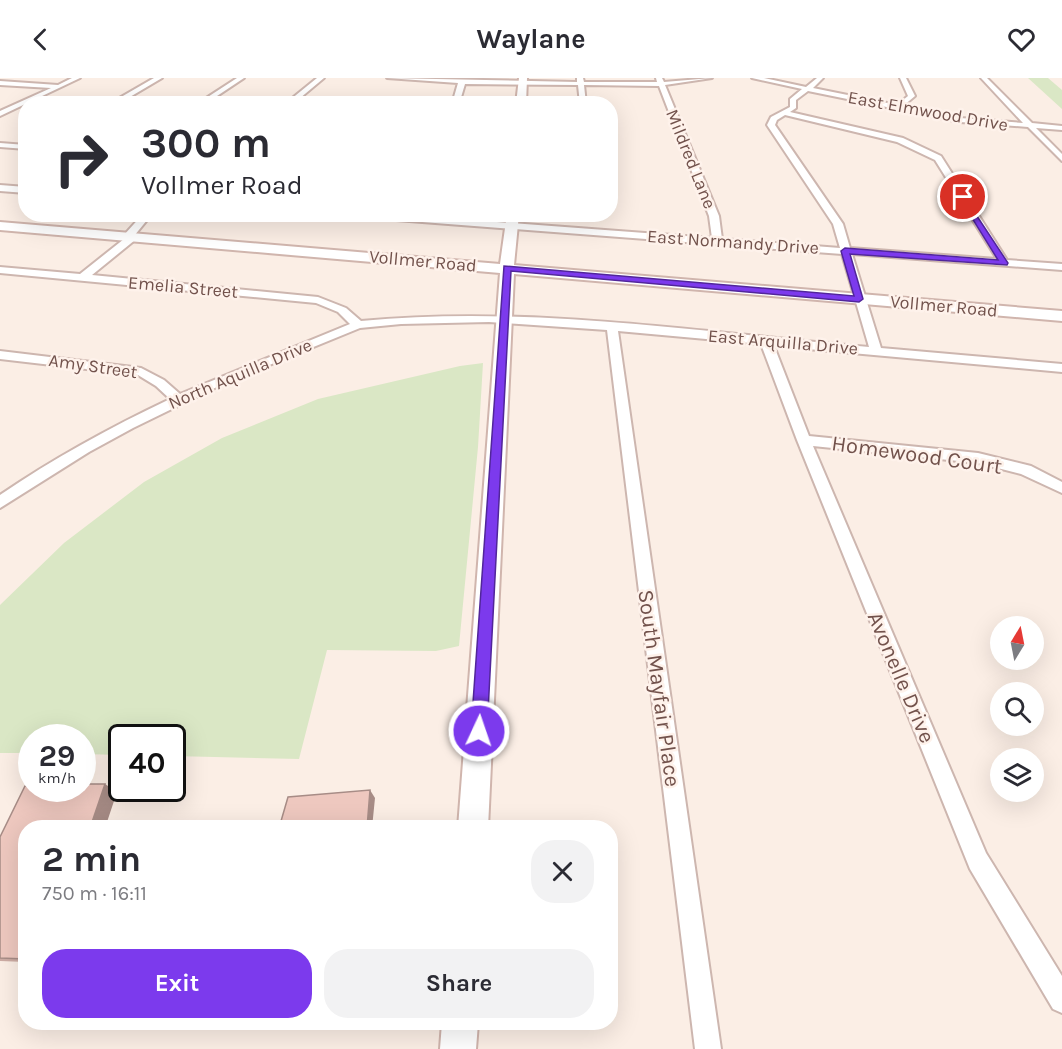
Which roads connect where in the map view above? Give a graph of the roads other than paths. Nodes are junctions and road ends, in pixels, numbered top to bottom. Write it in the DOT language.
graph roads {
  1 [pos="77,78"];
  2 [pos="159,78"];
  3 [pos="241,78"];
  4 [pos="321,78"];
  5 [pos="390,78"];
  6 [pos="709,78"];
  7 [pos="755,78"];
  8 [pos="820,78"];
  9 [pos="903,78"];
  10 [pos="984,78"];
  11 [pos="523,81"];
  12 [pos="580,81"];
  13 [pos="660,81"];
  14 [pos="462,82"];
  15 [pos="0,83"];
  16 [pos="60,86"];
  17 [pos="805,89"];
  18 [pos="39,96"];
  19 [pos="126,96"];
  20 [pos="213,96"];
  21 [pos="298,96"];
  22 [pos="458,96"];
  23 [pos="522,96"];
  24 [pos="583,96"];
  25 [pos="18,106"];
  26 [pos="897,108"];
  27 [pos="784,113"];
  28 [pos="0,114"];
  29 [pos="1031,127"];
  30 [pos="1062,128"];
  31 [pos="0,145"];
  32 [pos="18,146"];
  33 [pos="1062,159"];
  34 [pos="0,188"];
  35 [pos="18,189"];
  36 [pos="141,222"];
  37 [pos="513,222"];
  38 [pos="533,222"];
  39 [pos="0,226"];
  40 [pos="129,237"];
  41 [pos="717,241"];
  42 [pos="845,251"];
  43 [pos="1004,263"];
  44 [pos="1062,267"];
  45 [pos="507,268"];
  46 [pos="0,270"];
  47 [pos="82,278"];
  48 [pos="859,299"];
  49 [pos="1062,316"];
  50 [pos="504,321"];
  51 [pos="358,326"];
  52 [pos="612,326"];
  53 [pos="766,341"];
  54 [pos="876,351"];
  55 [pos="0,355"];
  56 [pos="1062,368"];
  57 [pos="178,399"];
  58 [pos="804,440"];
  59 [pos="1062,488"];
  60 [pos="0,503"];
  61 [pos="473,820"];
  62 [pos="1062,1000"];
  63 [pos="459,1030"];
  64 [pos="458,1049"];
  65 [pos="708,1049"];
  1 -- 16 [label="street"];
  2 -- 19 [label="street"];
  3 -- 20 [label="street"];
  4 -- 21 [label="street"];
  5 -- 14 [label="street"];
  6 -- 13 [label="street"];
  7 -- 17 [label="street, East Elmwood Drive"];
  8 -- 17 [label="street"];
  9 -- 26 [label="street"];
  10 -- 29 [label="street"];
  11 -- 12 [label="street"];
  11 -- 14 [label="street"];
  11 -- 23 [label="main road"];
  12 -- 13 [label="street"];
  12 -- 24 [label="street"];
  13 -- 41 [label="street, Mildred Lane"];
  14 -- 22 [label="street"];
  15 -- 16 [label="street"];
  16 -- 18 [label="street"];
  17 -- 26 [label="street, East Elmwood Drive"];
  17 -- 27 [label="street"];
  25 -- 28 [label="street"];
  26 -- 29 [label="street, East Elmwood Drive"];
  27 -- 42 [label="street"];
  27 -- 43 [label="street"];
  29 -- 30 [label="street, East Elmwood Drive"];
  29 -- 33 [label="street"];
  31 -- 32 [label="street"];
  34 -- 35 [label="street"];
  36 -- 40 [label="street"];
  37 -- 45 [label="main road"];
  38 -- 41 [label="street, East Normandy Drive"];
  39 -- 40 [label="main road, Vollmer Road"];
  40 -- 45 [label="main road, Vollmer Road"];
  40 -- 47 [label="street"];
  41 -- 42 [label="street, East Normandy Drive"];
  42 -- 43 [label="street, East Normandy Drive"];
  42 -- 48 [label="street"];
  43 -- 44 [label="street, East Normandy Drive"];
  45 -- 48 [label="main road, Vollmer Road"];
  45 -- 50 [label="main road"];
  46 -- 47 [label="street, Emelia Street"];
  47 -- 51 [label="street, Emelia Street"];
  48 -- 49 [label="main road, Vollmer Road"];
  48 -- 54 [label="street"];
  50 -- 51 [label="street, North Aquilla Drive"];
  50 -- 52 [label="street, East Arquilla Drive"];
  50 -- 61 [label="main road"];
  51 -- 57 [label="street, North Aquilla Drive"];
  52 -- 53 [label="street, East Arquilla Drive"];
  52 -- 65 [label="street, South Mayfair Place"];
  53 -- 54 [label="street, East Arquilla Drive"];
  53 -- 58 [label="street, Avonelle Drive"];
  54 -- 56 [label="street, East Arquilla Drive"];
  55 -- 57 [label="street, Amy Street"];
  57 -- 60 [label="street, North Aquilla Drive"];
  58 -- 59 [label="street, Homewood Court"];
  58 -- 62 [label="street, Avonelle Drive"];
  63 -- 64 [label="main road"];
}
